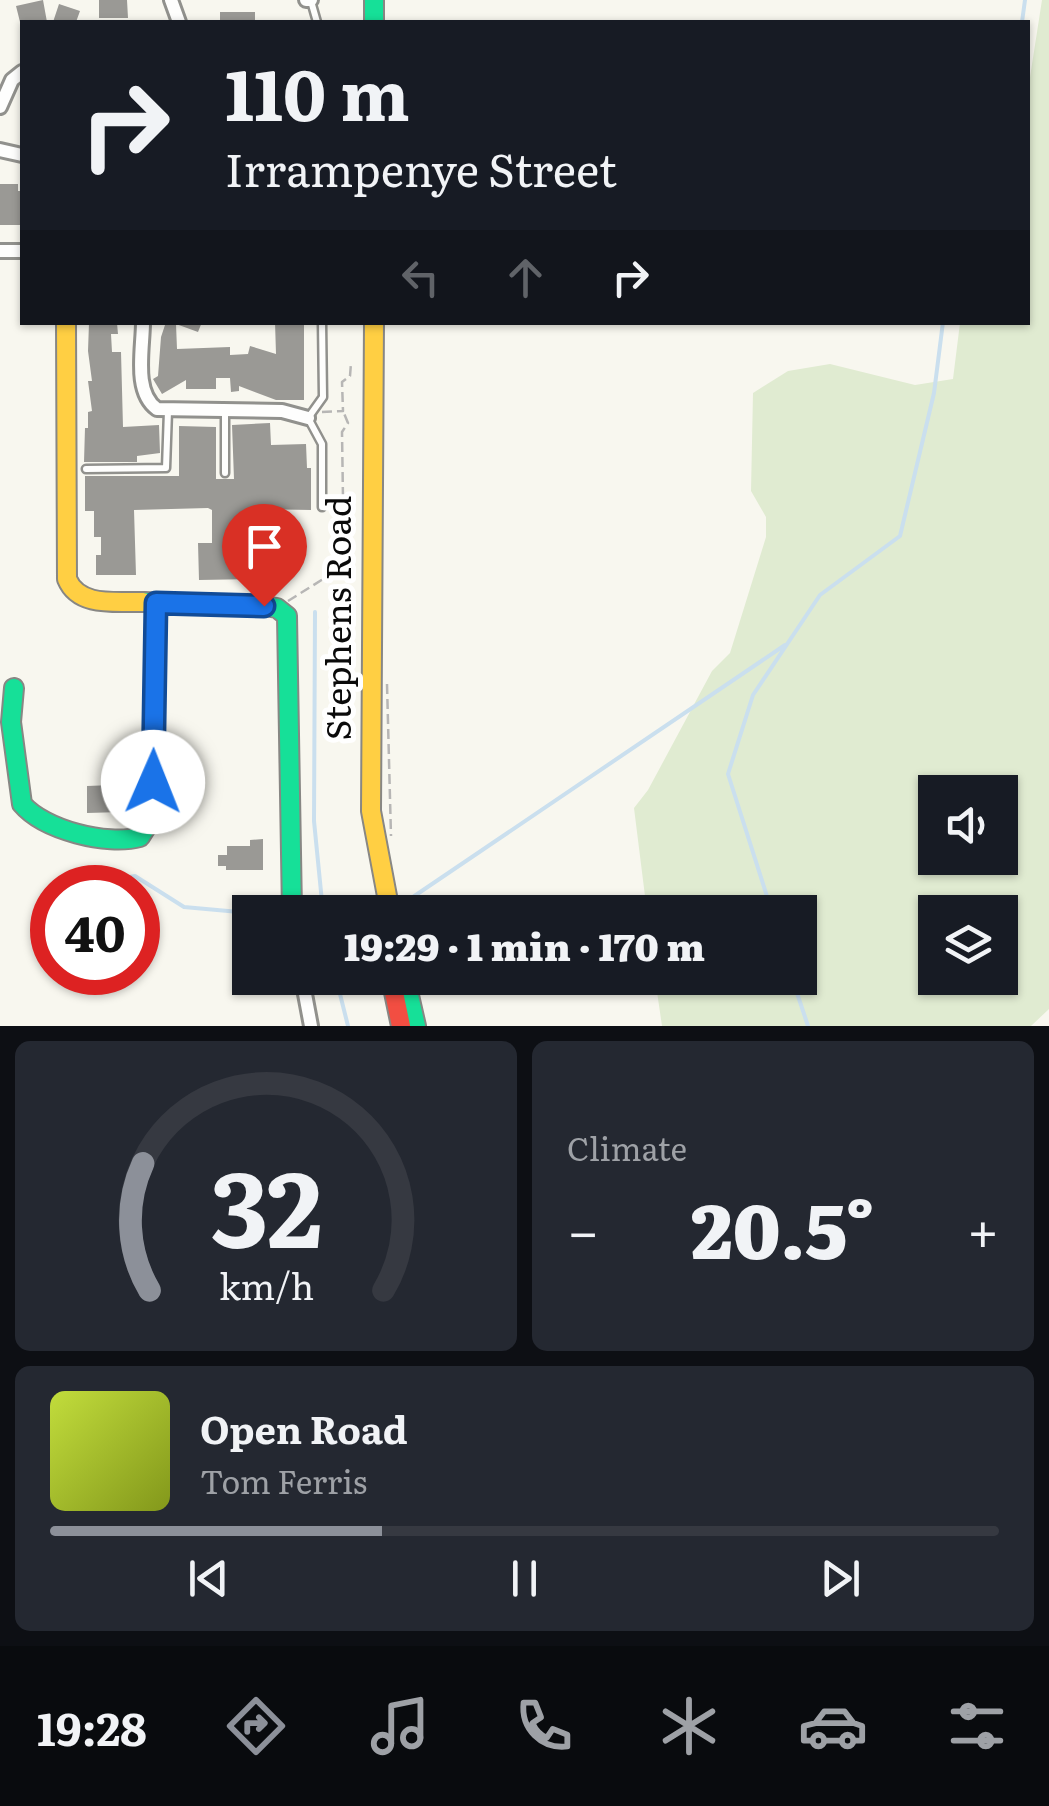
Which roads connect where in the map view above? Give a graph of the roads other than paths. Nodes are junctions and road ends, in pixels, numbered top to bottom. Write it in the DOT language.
graph roads {
  1 [pos="20,74"];
  2 [pos="0,107"];
  3 [pos="66,325"];
  4 [pos="144,325"];
  5 [pos="322,325"];
  6 [pos="374,325"];
  7 [pos="168,411"];
  8 [pos="225,411"];
  9 [pos="312,412"];
  10 [pos="86,468"];
  11 [pos="225,473"];
  12 [pos="322,506"];
  13 [pos="156,603"];
  14 [pos="14,688"];
  15 [pos="292,895"];
  16 [pos="386,895"];
  17 [pos="306,995"];
  18 [pos="395,995"];
  19 [pos="409,995"];
  20 [pos="312,1026"];
  21 [pos="402,1026"];
  22 [pos="416,1026"];
  1 -- 2 [label="street"];
  3 -- 13 [label="street"];
  4 -- 7 [label="street"];
  5 -- 9 [label="lane"];
  6 -- 16 [label="street, Stephens Road"];
  7 -- 8 [label="street"];
  7 -- 10 [label="lane"];
  8 -- 9 [label="street"];
  8 -- 11 [label="lane"];
  9 -- 12 [label="lane"];
  13 -- 14 [label="street"];
  13 -- 15 [label="street"];
  17 -- 20 [label="street"];
  18 -- 21 [label="street"];
  19 -- 22 [label="street"];
}
